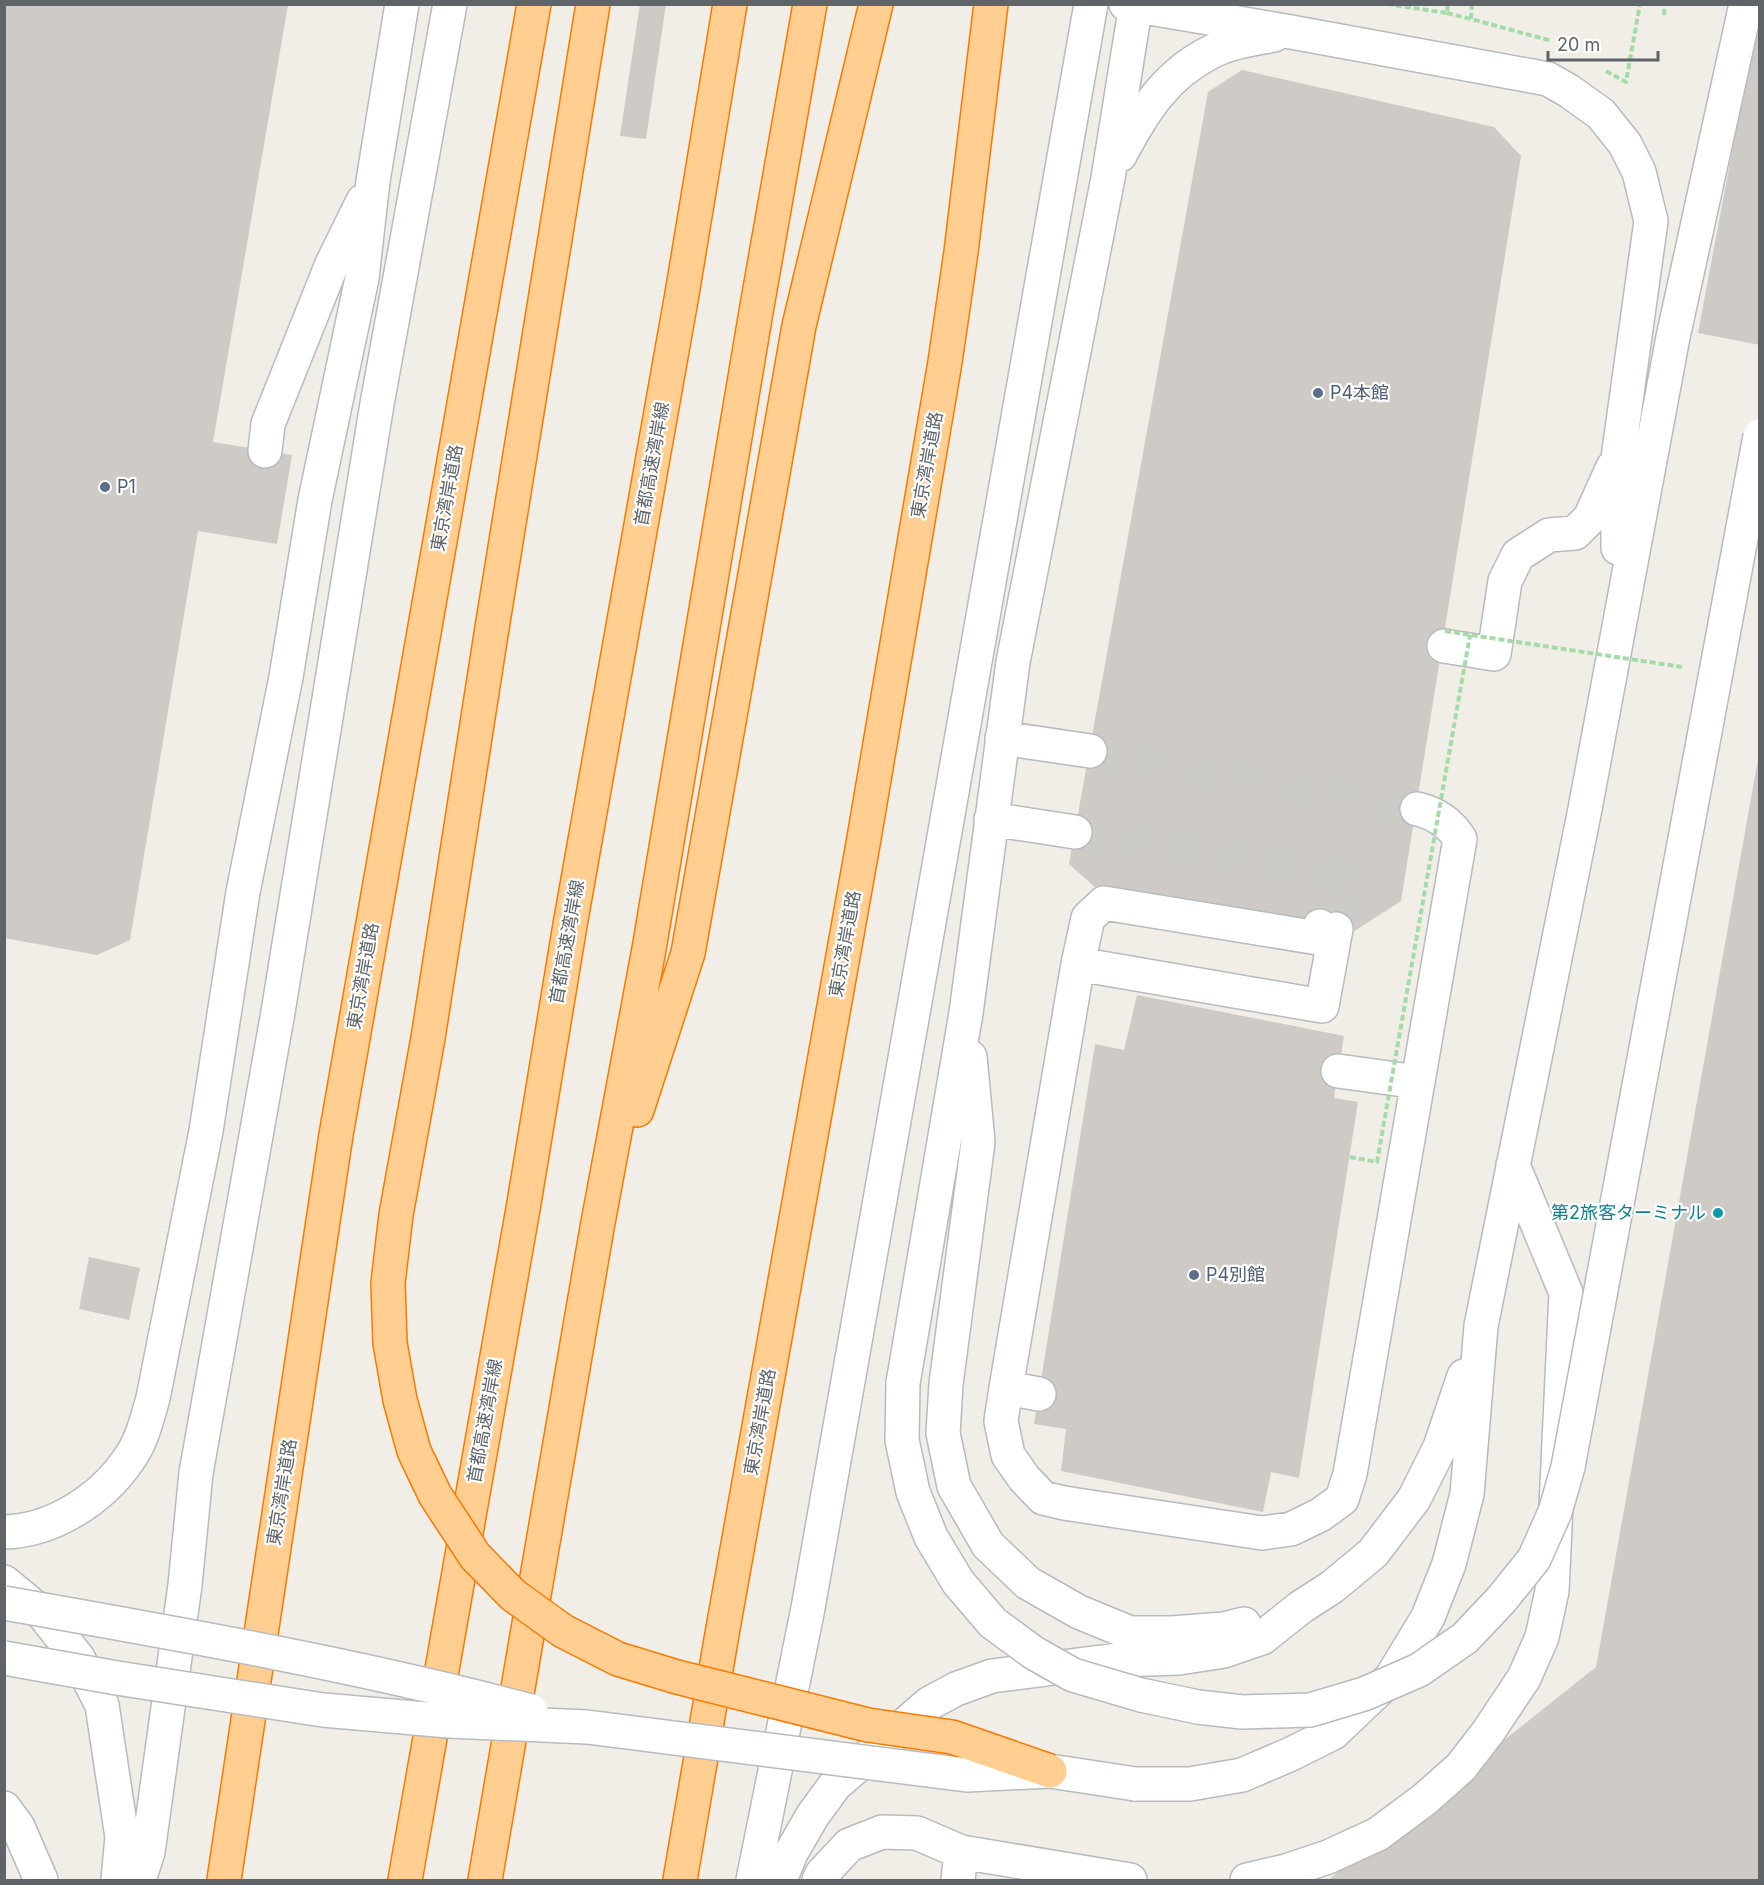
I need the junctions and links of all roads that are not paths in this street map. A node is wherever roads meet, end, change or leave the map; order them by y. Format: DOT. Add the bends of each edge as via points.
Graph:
graph roads {
  1 [pos="450,4"];
  2 [pos="534,4"];
  3 [pos="592,4"];
  4 [pos="730,4"];
  5 [pos="810,4"];
  6 [pos="876,4"];
  7 [pos="991,4"];
  8 [pos="1091,4"];
  9 [pos="1746,4"];
  10 [pos="1133,5"];
  11 [pos="400,8"];
  12 [pos="1292,32"];
  13 [pos="1107,178"];
  14 [pos="373,180"];
  15 [pos="1760,436"];
  16 [pos="265,451"];
  17 [pos="1618,458"];
  18 [pos="1618,625"];
  19 [pos="1453,637"];
  20 [pos="1002,738"];
  21 [pos="1090,751"];
  22 [pos="1417,809"];
  23 [pos="991,819"];
  24 [pos="1075,832"];
  25 [pos="1078,964"];
  26 [pos="966,1013"];
  27 [pos="1338,1071"];
  28 [pos="1418,1083"];
  29 [pos="1513,1165"];
  30 [pos="597,1228"];
  31 [pos="1481,1326"];
  32 [pos="1006,1388"];
  33 [pos="1039,1394"];
  34 [pos="4,1532"];
  35 [pos="4,1582"];
  36 [pos="4,1604"];
  37 [pos="1301,1607"];
  38 [pos="4,1658"];
  39 [pos="587,1726"];
  40 [pos="1050,1772"];
  41 [pos="4,1808"];
  42 [pos="959,1866"];
  43 [pos="41,1881"];
  44 [pos="118,1881"];
  45 [pos="139,1881"];
  46 [pos="224,1881"];
  47 [pos="405,1881"];
  48 [pos="485,1881"];
  49 [pos="680,1881"];
  50 [pos="753,1881"];
  51 [pos="780,1881"];
  52 [pos="819,1881"];
  53 [pos="1130,1881"];
  54 [pos="1247,1881"];
  1 -- 45 [label="street" via="377,404 276,1024 196,1473 185,1585 148,1852"];
  2 -- 46 [label="highway, 東京湾岸道路" via="338,1123"];
  3 -- 40 [label="highway, bridge" via="428,1038 396,1215 388,1282 390,1343 400,1400 414,1451 475,1556 513,1595 563,1631 618,1659 677,1677 868,1725 952,1737"];
  4 -- 47 [label="highway, 首都高速湾岸線"];
  5 -- 30 [label="highway" via="649,949"];
  6 -- 30 [label="highway" via="799,326 688,953"];
  7 -- 49 [label="highway, 東京湾岸道路" via="943,374"];
  8 -- 50 [label="street" via="808,1608"];
  9 -- 18 [label="street" via="1673,337"];
  10 -- 12 [label="street"];
  10 -- 13 [label="street"];
  11 -- 14 [label="street"];
  12 -- 13 [label="street" via="1211,51 1182,70 1153,99"];
  12 -- 17 [label="street" via="1548,79 1601,114 1625,144 1639,172 1651,221"];
  13 -- 20 [label="street" via="1013,662"];
  14 -- 16 [label="street" via="332,264 272,413"];
  14 -- 34 [label="street" via="362,278 315,500 243,892 206,1131 153,1398 130,1458 107,1485 83,1505 52,1521 23,1532"];
  15 -- 26 [label="street, bridge" via="1568,1467 1556,1512 1534,1560 1465,1638 1419,1671 1364,1694 1310,1710 1242,1712 1141,1695 1073,1675 993,1623 958,1582 931,1537 913,1492 902,1440 903,1383"];
  17 -- 18 [label="street"];
  17 -- 19 [label="street" via="1590,518 1575,533 1549,535 1518,555 1505,581 1494,654"];
  18 -- 29 [label="street"];
  20 -- 21 [label="street"];
  20 -- 23 [label="street"];
  22 -- 28 [label="street" via="1430,812 1452,827 1460,839"];
  23 -- 24 [label="street"];
  23 -- 26 [label="street"];
  25 -- 25 [label="street" via="1322,1006 1328,928 1318,938 1104,903 1088,918"];
  25 -- 32 [label="street"];
  26 -- 37 [label="street" via="978,1142 946,1384 943,1433 954,1486 988,1545 1028,1583 1078,1612 1130,1633 1224,1629"];
  27 -- 28 [label="street"];
  28 -- 32 [label="street" via="1352,1462 1342,1499 1291,1529 1262,1533 1043,1498 1008,1455 1001,1421"];
  29 -- 31 [label="street"];
  29 -- 54 [label="street" via="1566,1293 1552,1591 1542,1637 1524,1678 1488,1732 1461,1767 1425,1799 1378,1834 1328,1857"];
  30 -- 48 [label="highway"];
  31 -- 37 [label="street" via="1440,1447 1414,1499 1373,1554"];
  31 -- 40 [label="street, bridge" via="1467,1494 1449,1564 1428,1617 1391,1678 1333,1733 1242,1775 1191,1784 1135,1784"];
  32 -- 33 [label="street"];
  35 -- 44 [label="street" via="44,1615 78,1658 102,1705 122,1837"];
  36 -- 39 [label="street, bridge" via="326,1664"];
  37 -- 51 [label="street" via="1262,1638 1224,1651 992,1676 947,1694 930,1703 835,1785 791,1853"];
  38 -- 39 [label="street, bridge" via="323,1710 449,1721"];
  39 -- 40 [label="street, bridge" via="967,1775"];
  41 -- 43 [label="street" via="18,1827"];
  42 -- 52 [label="street" via="917,1833 882,1832 849,1845"];
  42 -- 53 [label="street"];
}
